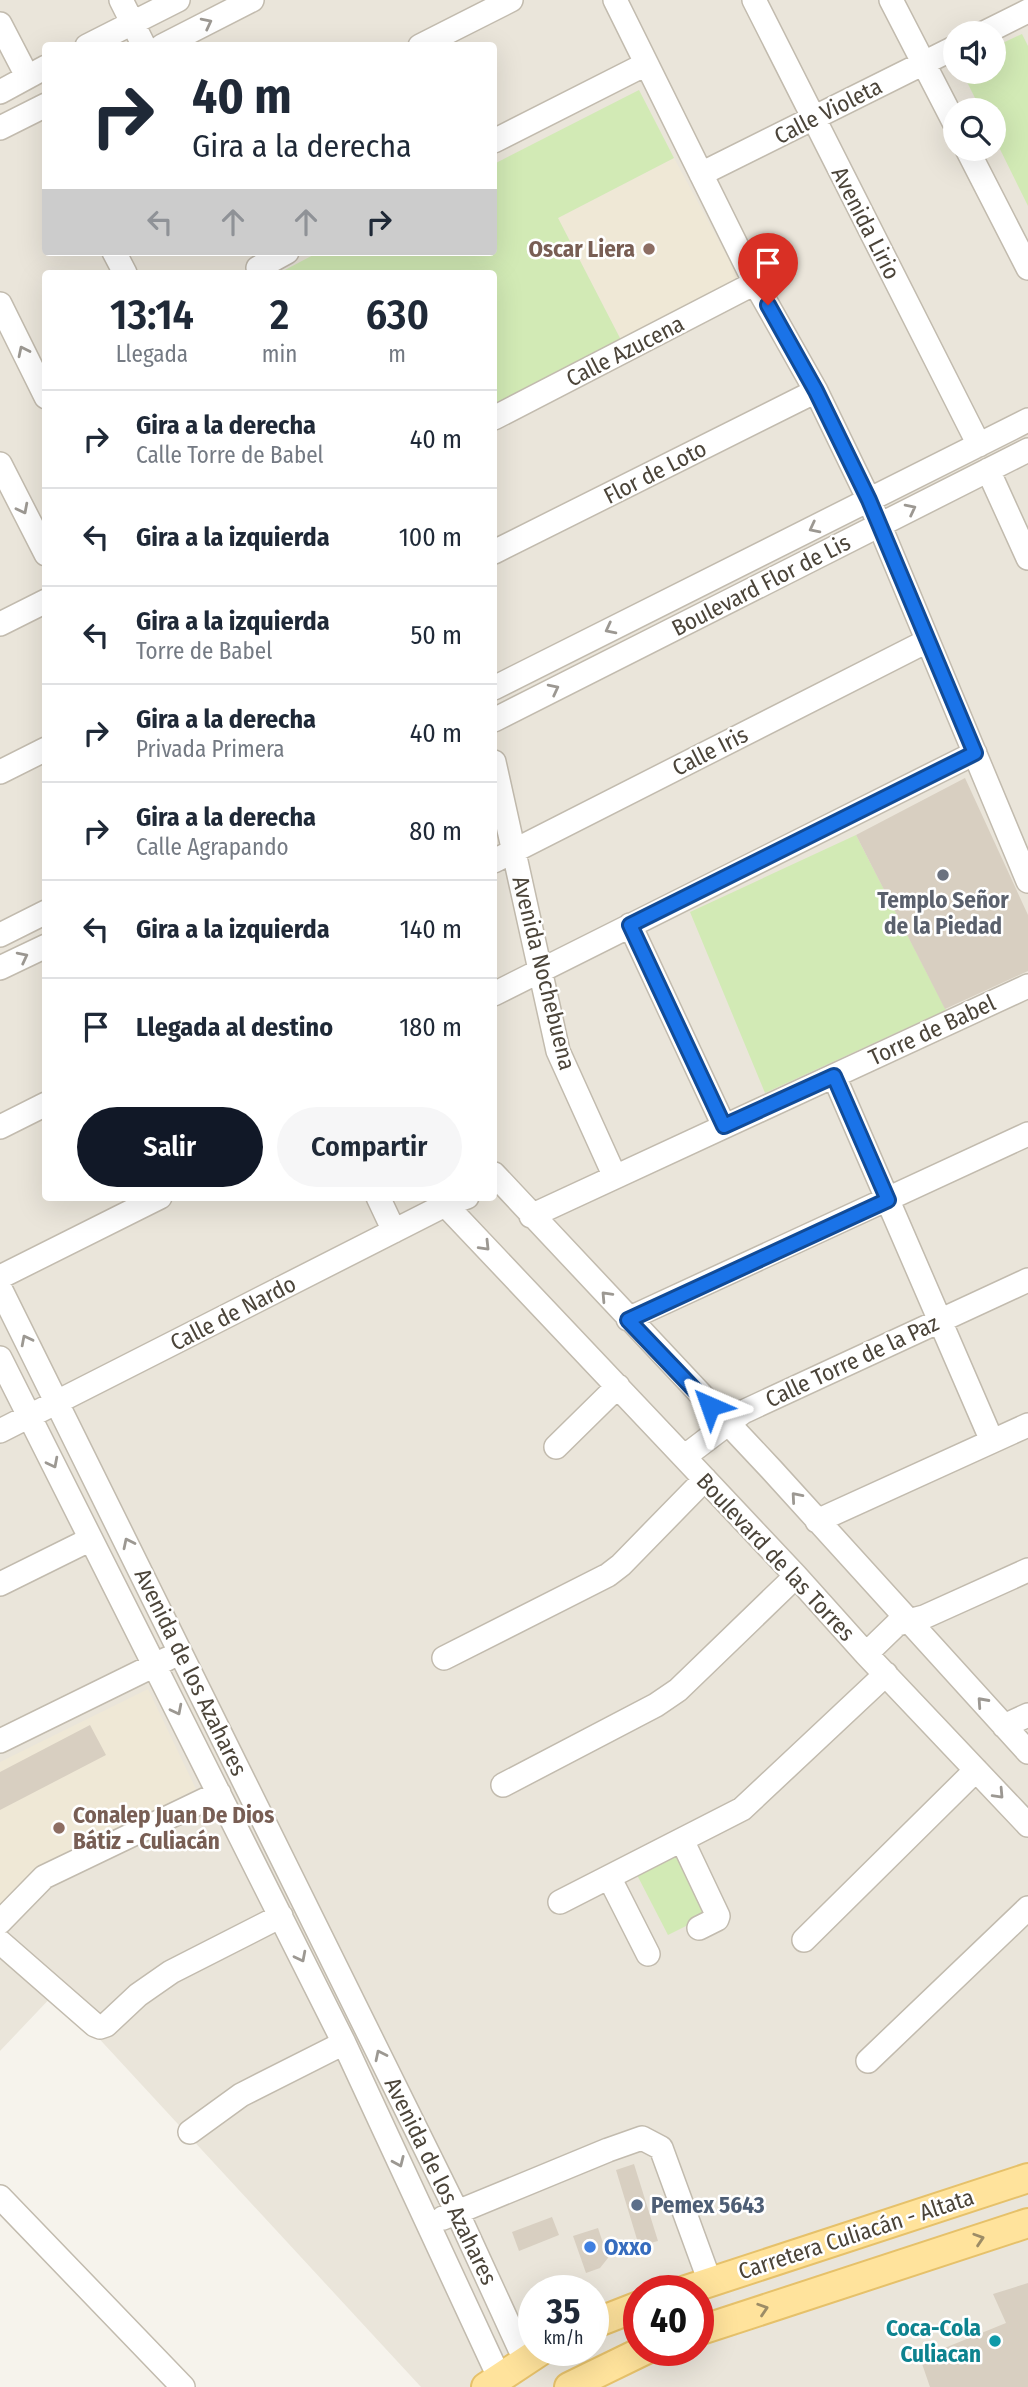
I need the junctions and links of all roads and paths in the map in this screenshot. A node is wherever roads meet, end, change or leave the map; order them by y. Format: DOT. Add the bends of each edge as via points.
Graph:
graph roads {
  1 [pos="121,0"];
  2 [pos="177,0"];
  3 [pos="252,0"];
  4 [pos="511,0"];
  5 [pos="615,0"];
  6 [pos="754,0"];
  7 [pos="891,0"];
  8 [pos="1022,0"];
  9 [pos="1028,12"];
  10 [pos="1006,22"];
  11 [pos="132,23"];
  12 [pos="0,24"];
  13 [pos="96,42"];
  14 [pos="142,42"];
  15 [pos="170,42"];
  16 [pos="428,42"];
  17 [pos="943,54"];
  18 [pos="924,63"];
  19 [pos="646,64"];
  20 [pos="36,71"];
  21 [pos="0,92"];
  22 [pos="943,100"];
  23 [pos="42,110"];
  24 [pos="813,119"];
  25 [pos="0,128"];
  26 [pos="497,139"];
  27 [pos="973,161"];
  28 [pos="701,174"];
  29 [pos="277,256"];
  30 [pos="256,264"];
  31 [pos="1028,268"];
  32 [pos="755,283"];
  33 [pos="0,304"];
  34 [pos="42,389"];
  35 [pos="816,391"];
  36 [pos="497,416"];
  37 [pos="1028,420"];
  38 [pos="979,445"];
  39 [pos="1028,450"];
  40 [pos="0,466"];
  41 [pos="988,470"];
  42 [pos="869,500"];
  43 [pos="879,525"];
  44 [pos="42,546"];
  45 [pos="497,550"];
  46 [pos="1028,558"];
  47 [pos="42,603"];
  48 [pos="0,624"];
  49 [pos="927,641"];
  50 [pos="497,686"];
  51 [pos="497,718"];
  52 [pos="42,751"];
  53 [pos="975,753"];
  54 [pos="0,772"];
  55 [pos="497,790"];
  56 [pos="504,855"];
  57 [pos="1028,881"];
  58 [pos="42,914"];
  59 [pos="630,925"];
  60 [pos="0,934"];
  61 [pos="42,948"];
  62 [pos="0,968"];
  63 [pos="540,971"];
  64 [pos="1028,986"];
  65 [pos="497,992"];
  66 [pos="834,1076"];
  67 [pos="42,1106"];
  68 [pos="724,1126"];
  69 [pos="0,1127"];
  70 [pos="1028,1134"];
  71 [pos="615,1177"];
  72 [pos="497,1180"];
  73 [pos="888,1200"];
  74 [pos="152,1201"];
  75 [pos="380,1201"];
  76 [pos="448,1201"];
  77 [pos="451,1201"];
  78 [pos="531,1216"];
  79 [pos="394,1231"];
  80 [pos="0,1277"];
  81 [pos="1028,1280"];
  82 [pos="0,1288"];
  83 [pos="628,1320"];
  84 [pos="939,1321"];
  85 [pos="0,1358"];
  86 [pos="618,1386"];
  87 [pos="58,1403"];
  88 [pos="29,1417"];
  89 [pos="726,1423"];
  90 [pos="1028,1425"];
  91 [pos="0,1431"];
  92 [pos="992,1441"];
  93 [pos="556,1447"];
  94 [pos="684,1457"];
  95 [pos="705,1479"];
  96 [pos="817,1521"];
  97 [pos="91,1539"];
  98 [pos="1028,1570"];
  99 [pos="796,1576"];
  100 [pos="0,1584"];
  101 [pos="908,1620"];
  102 [pos="182,1652"];
  103 [pos="866,1654"];
  104 [pos="444,1658"];
  105 [pos="155,1665"];
  106 [pos="886,1674"];
  107 [pos="1028,1715"];
  108 [pos="1004,1726"];
  109 [pos="0,1741"];
  110 [pos="1028,1752"];
  111 [pos="976,1770"];
  112 [pos="503,1785"];
  113 [pos="219,1793"];
  114 [pos="1028,1825"];
  115 [pos="682,1840"];
  116 [pos="609,1877"];
  117 [pos="560,1902"];
  118 [pos="1028,1908"];
  119 [pos="281,1916"];
  120 [pos="0,1922"];
  121 [pos="699,1928"];
  122 [pos="804,1940"];
  123 [pos="0,1942"];
  124 [pos="648,1954"];
  125 [pos="344,2043"];
  126 [pos="868,2061"];
  127 [pos="190,2132"];
  128 [pos="1028,2178"];
  129 [pos="0,2197"];
  130 [pos="936,2208"];
  131 [pos="457,2212"];
  132 [pos="1028,2223"];
  133 [pos="427,2224"];
  134 [pos="949,2249"];
  135 [pos="693,2275"];
  136 [pos="714,2280"];
  137 [pos="714,2326"];
  138 [pos="623,2361"];
  139 [pos="515,2372"];
  140 [pos="183,2387"];
  141 [pos="569,2387"];
  1 -- 11 [label="street"];
  2 -- 11 [label="street"];
  15 -- 3 [label="street, one-way"];
  4 -- 16 [label="street"];
  5 -- 19 [label="street"];
  6 -- 24 [label="street, Avenida Lirio"];
  7 -- 18 [label="street"];
  8 -- 9 [label="street"];
  9 -- 10 [label="street"];
  11 -- 13 [label="street"];
  11 -- 14 [label="street"];
  12 -- 20 [label="street"];
  17 -- 18 [label="street, Calle Violeta"];
  18 -- 22 [label="street"];
  18 -- 24 [label="street, Calle Violeta"];
  19 -- 26 [label="street"];
  19 -- 28 [label="street"];
  20 -- 21 [label="street"];
  23 -- 25 [label="street"];
  24 -- 28 [label="street, Calle Violeta"];
  24 -- 38 [label="street, Avenida Lirio"];
  27 -- 31 [label="street"];
  28 -- 32 [label="street"];
  29 -- 30 [label="street"];
  32 -- 35 [label="street"];
  32 -- 36 [label="street, Calle Azucena"];
  34 -- 33 [label="street, one-way"];
  35 -- 42 [label="street"];
  35 -- 45 [label="street, Flor de Loto"];
  37 -- 38 [label="street, Boulevard Flor de Lis"];
  38 -- 42 [label="street, Boulevard Flor de Lis"];
  39 -- 41 [label="street, Boulevard Flor de Lis"];
  40 -- 44 [label="street, one-way"];
  43 -- 41 [label="street, Boulevard Flor de Lis, one-way"];
  41 -- 46 [label="street"];
  42 -- 43 [label="street"];
  42 -- 50 [label="street, Boulevard Flor de Lis, one-way"];
  43 -- 49 [label="street"];
  51 -- 43 [label="street, Boulevard Flor de Lis, one-way"];
  47 -- 48 [label="street"];
  49 -- 53 [label="street"];
  49 -- 56 [label="street, Calle Iris"];
  52 -- 54 [label="street"];
  53 -- 57 [label="street"];
  53 -- 59 [label="street"];
  55 -- 56 [label="street, Avenida Nochebuena"];
  56 -- 63 [label="street, Avenida Nochebuena"];
  58 -- 60 [label="street"];
  59 -- 63 [label="street"];
  59 -- 68 [label="street"];
  62 -- 61 [label="street, one-way"];
  63 -- 65 [label="street"];
  63 -- 71 [label="street, Avenida Nochebuena" via="563,1066"];
  64 -- 66 [label="street, Torre de Babel"];
  66 -- 68 [label="street, Torre de Babel"];
  66 -- 73 [label="street"];
  67 -- 69 [label="street"];
  68 -- 71 [label="street, Torre de Babel"];
  70 -- 73 [label="street"];
  71 -- 78 [label="street, Torre de Babel"];
  72 -- 78 [label="street"];
  73 -- 83 [label="street"];
  73 -- 84 [label="street"];
  74 -- 80 [label="street"];
  75 -- 79 [label="street"];
  76 -- 79 [label="street, Calle de Nardo"];
  77 -- 86 [label="street, Boulevard de las Torres, one-way"];
  83 -- 78 [label="street, one-way"];
  79 -- 87 [label="street, Calle de Nardo"];
  81 -- 84 [label="street, Calle Torre de la Paz"];
  87 -- 82 [label="street, Avenida de los Azahares, one-way"];
  83 -- 89 [label="street"];
  84 -- 89 [label="street, Calle Torre de la Paz"];
  84 -- 92 [label="street"];
  85 -- 88 [label="street, Avenida de los Azahares"];
  86 -- 93 [label="street"];
  86 -- 94 [label="street, Boulevard de las Torres"];
  87 -- 88 [label="street, Calle de Nardo"];
  102 -- 87 [label="street, Avenida de los Azahares, one-way"];
  88 -- 91 [label="street, Calle de Nardo"];
  88 -- 97 [label="street, Avenida de los Azahares, one-way"];
  89 -- 94 [label="street, Calle Torre de la Paz"];
  96 -- 89 [label="street, one-way"];
  90 -- 92 [label="street"];
  92 -- 96 [label="street"];
  94 -- 95 [label="street, Boulevard de las Torres"];
  95 -- 99 [label="street, Boulevard de las Torres"];
  95 -- 104 [label="street" via="608,1575"];
  96 -- 101 [label="street"];
  97 -- 100 [label="street"];
  97 -- 105 [label="street, Avenida de los Azahares"];
  98 -- 101 [label="street"];
  99 -- 103 [label="street, Boulevard de las Torres"];
  99 -- 112 [label="street" via="678,1690"];
  101 -- 103 [label="street" via="897,1624"];
  108 -- 101 [label="street, one-way"];
  102 -- 105 [label="street"];
  131 -- 102 [label="street, Avenida de los Azahares, one-way"];
  103 -- 106 [label="street, Boulevard de las Torres"];
  105 -- 109 [label="street"];
  105 -- 113 [label="street, Avenida de los Azahares, one-way"];
  106 -- 111 [label="street, Boulevard de las Torres"];
  106 -- 115 [label="street" via="741,1810"];
  107 -- 108 [label="street"];
  108 -- 110 [label="street"];
  111 -- 114 [label="street, Boulevard de las Torres, one-way"];
  111 -- 122 [label="street"];
  113 -- 119 [label="street, Avenida de los Azahares"];
  113 -- 120 [label="street" via="44,1877"];
  115 -- 116 [label="street"];
  115 -- 121 [label="street" via="718,1916"];
  116 -- 117 [label="street"];
  116 -- 124 [label="street"];
  118 -- 126 [label="street"];
  119 -- 123 [label="street" via="170,1972 100,2027"];
  119 -- 125 [label="street, Avenida de los Azahares, one-way"];
  125 -- 127 [label="street" via="241,2095"];
  125 -- 133 [label="street, Avenida de los Azahares, one-way"];
  128 -- 130 [label="main road, Carretera Culiacán - Altata"];
  129 -- 140 [label="street"];
  130 -- 134 [label="main road"];
  130 -- 136 [label="main road, Carretera Culiacán - Altata"];
  131 -- 133 [label="street"];
  131 -- 135 [label="street" via="642,2138 661,2148"];
  131 -- 139 [label="street, Avenida de los Azahares"];
  134 -- 132 [label="main road, Carretera Culiacán - Altata, one-way"];
  133 -- 139 [label="street, Avenida de los Azahares"];
  137 -- 134 [label="main road, Carretera Culiacán - Altata, one-way"];
  138 -- 141 [label="main road"];
}
